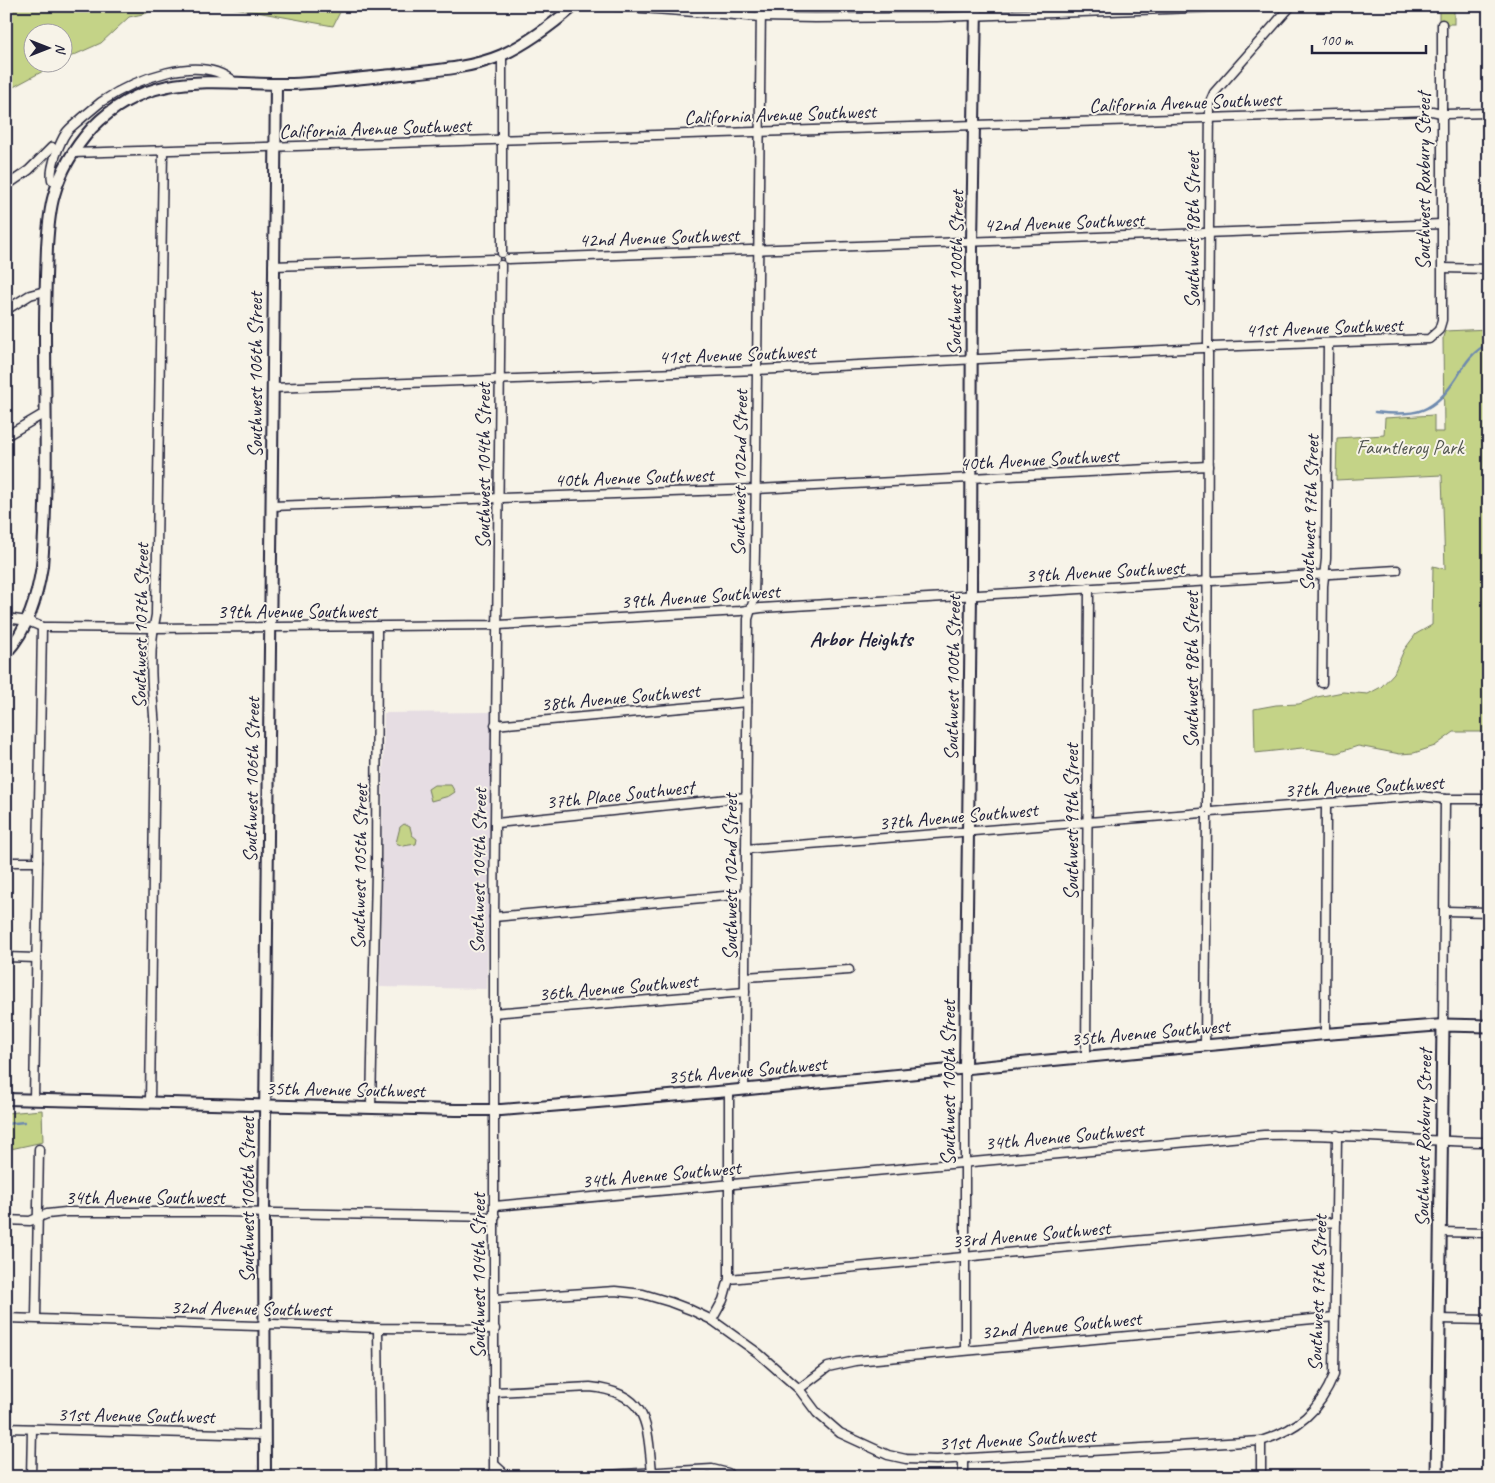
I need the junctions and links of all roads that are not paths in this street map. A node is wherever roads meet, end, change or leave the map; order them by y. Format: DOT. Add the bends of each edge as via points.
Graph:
graph roads {
  1 [pos="574,6"];
  2 [pos="615,6"];
  3 [pos="761,6"];
  4 [pos="868,6"];
  5 [pos="1252,6"];
  6 [pos="1290,6"];
  7 [pos="976,11"];
  8 [pos="761,17"];
  9 [pos="868,18"];
  10 [pos="1442,24"];
  11 [pos="502,55"];
  12 [pos="234,82"];
  13 [pos="276,84"];
  14 [pos="1442,113"];
  15 [pos="1489,114"];
  16 [pos="1209,117"];
  17 [pos="974,124"];
  18 [pos="760,131"];
  19 [pos="503,141"];
  20 [pos="52,147"];
  21 [pos="275,147"];
  22 [pos="163,150"];
  23 [pos="72,153"];
  24 [pos="58,183"];
  25 [pos="6,186"];
  26 [pos="1442,224"];
  27 [pos="1208,232"];
  28 [pos="972,242"];
  29 [pos="758,250"];
  30 [pos="505,256"];
  31 [pos="498,262"];
  32 [pos="273,266"];
  33 [pos="1443,268"];
  34 [pos="1489,269"];
  35 [pos="45,291"];
  36 [pos="6,310"];
  37 [pos="1434,335"];
  38 [pos="1328,344"];
  39 [pos="1208,348"];
  40 [pos="971,360"];
  41 [pos="757,370"];
  42 [pos="500,379"];
  43 [pos="272,388"];
  44 [pos="45,413"];
  45 [pos="6,436"];
  46 [pos="1208,466"];
  47 [pos="971,479"];
  48 [pos="756,489"];
  49 [pos="500,498"];
  50 [pos="272,506"];
  51 [pos="1397,570"];
  52 [pos="1324,574"];
  53 [pos="1207,582"];
  54 [pos="1089,588"];
  55 [pos="971,595"];
  56 [pos="751,610"];
  57 [pos="6,618"];
  58 [pos="28,621"];
  59 [pos="498,624"];
  60 [pos="377,626"];
  61 [pos="42,627"];
  62 [pos="270,627"];
  63 [pos="153,628"];
  64 [pos="6,654"];
  65 [pos="1322,683"];
  66 [pos="747,702"];
  67 [pos="495,725"];
  68 [pos="747,798"];
  69 [pos="1444,799"];
  70 [pos="1489,799"];
  71 [pos="1326,803"];
  72 [pos="1207,812"];
  73 [pos="1087,822"];
  74 [pos="496,823"];
  75 [pos="967,832"];
  76 [pos="746,849"];
  77 [pos="6,862"];
  78 [pos="38,862"];
  79 [pos="746,894"];
  80 [pos="1444,912"];
  81 [pos="1489,912"];
  82 [pos="494,917"];
  83 [pos="6,957"];
  84 [pos="36,958"];
  85 [pos="849,970"];
  86 [pos="746,977"];
  87 [pos="745,992"];
  88 [pos="493,1013"];
  89 [pos="1443,1025"];
  90 [pos="1489,1026"];
  91 [pos="1325,1034"];
  92 [pos="1205,1045"];
  93 [pos="1086,1056"];
  94 [pos="965,1068"];
  95 [pos="744,1090"];
  96 [pos="729,1091"];
  97 [pos="6,1099"];
  98 [pos="34,1100"];
  99 [pos="150,1102"];
  100 [pos="265,1105"];
  101 [pos="371,1107"];
  102 [pos="494,1110"];
  103 [pos="1337,1135"];
  104 [pos="1442,1141"];
  105 [pos="1489,1142"];
  106 [pos="39,1149"];
  107 [pos="965,1162"];
  108 [pos="728,1184"];
  109 [pos="494,1206"];
  110 [pos="264,1213"];
  111 [pos="494,1217"];
  112 [pos="38,1218"];
  113 [pos="6,1220"];
  114 [pos="1336,1222"];
  115 [pos="1440,1232"];
  116 [pos="1489,1233"];
  117 [pos="965,1256"];
  118 [pos="729,1279"];
  119 [pos="495,1299"];
  120 [pos="1335,1317"];
  121 [pos="6,1318"];
  122 [pos="36,1318"];
  123 [pos="1439,1319"];
  124 [pos="712,1320"];
  125 [pos="1489,1320"];
  126 [pos="264,1325"];
  127 [pos="378,1328"];
  128 [pos="495,1329"];
  129 [pos="965,1350"];
  130 [pos="799,1389"];
  131 [pos="495,1392"];
  132 [pos="6,1428"];
  133 [pos="32,1429"];
  134 [pos="265,1435"];
  135 [pos="1261,1441"];
  136 [pos="964,1458"];
  137 [pos="495,1465"];
  138 [pos="652,1472"];
  139 [pos="729,1475"];
  140 [pos="31,1477"];
  141 [pos="265,1477"];
  142 [pos="380,1477"];
  143 [pos="494,1477"];
  144 [pos="508,1477"];
  145 [pos="571,1477"];
  146 [pos="963,1477"];
  147 [pos="1261,1477"];
  148 [pos="1437,1477"];
  1 -- 11 [label="street"];
  2 -- 8 [label="street"];
  3 -- 8 [label="street, Southwest 102nd Street"];
  4 -- 9 [label="street"];
  5 -- 7 [label="street"];
  6 -- 16 [label="street, Southwest 98th Street" via="1214,93"];
  7 -- 9 [label="street"];
  7 -- 17 [label="street, Southwest 100th Street"];
  8 -- 9 [label="street"];
  8 -- 18 [label="street, Southwest 102nd Street"];
  10 -- 14 [label="street, Southwest Roxbury Street"];
  11 -- 13 [label="street" via="435,70"];
  11 -- 19 [label="street"];
  12 -- 13 [label="street"];
  12 -- 23 [label="street" via="179,84 141,94 106,114"];
  12 -- 24 [label="street" via="217,72 199,69 146,78 123,89 100,103 67,131 51,171 52,180"];
  13 -- 21 [label="street, Southwest 106th Street"];
  14 -- 15 [label="street, California Avenue Southwest"];
  14 -- 16 [label="street, California Avenue Southwest"];
  14 -- 26 [label="street, Southwest Roxbury Street"];
  16 -- 17 [label="street, California Avenue Southwest"];
  16 -- 27 [label="street, Southwest 98th Street"];
  17 -- 18 [label="street, California Avenue Southwest"];
  17 -- 28 [label="street, Southwest 100th Street"];
  18 -- 19 [label="street, California Avenue Southwest"];
  18 -- 29 [label="street, Southwest 102nd Street"];
  19 -- 21 [label="street, California Avenue Southwest"];
  19 -- 30 [label="street"];
  20 -- 25 [label="street" via="29,170"];
  21 -- 22 [label="street, California Avenue Southwest"];
  21 -- 32 [label="street, Southwest 106th Street"];
  22 -- 23 [label="street, California Avenue Southwest"];
  22 -- 63 [label="street, Southwest 107th Street" via="156,614"];
  23 -- 24 [label="street"];
  24 -- 35 [label="street" via="50,210"];
  26 -- 27 [label="street, 42nd Avenue Southwest"];
  26 -- 33 [label="street, Southwest Roxbury Street"];
  27 -- 28 [label="street, 42nd Avenue Southwest"];
  27 -- 39 [label="street, Southwest 98th Street"];
  28 -- 29 [label="street, 42nd Avenue Southwest"];
  28 -- 40 [label="street, Southwest 100th Street"];
  29 -- 30 [label="street, 42nd Avenue Southwest"];
  29 -- 41 [label="street, Southwest 102nd Street"];
  30 -- 31 [label="street" via="505,264"];
  31 -- 32 [label="street"];
  31 -- 42 [label="street, Southwest 104th Street"];
  32 -- 43 [label="street, Southwest 106th Street"];
  33 -- 34 [label="street"];
  33 -- 37 [label="street, Southwest Roxbury Street" via="1442,320"];
  35 -- 36 [label="street" via="30,295"];
  35 -- 44 [label="street"];
  37 -- 38 [label="street, 41st Avenue Southwest" via="1429,338"];
  38 -- 39 [label="street, 41st Avenue Southwest"];
  38 -- 52 [label="street, Southwest 97th Street"];
  39 -- 40 [label="street, 41st Avenue Southwest"];
  39 -- 46 [label="street, Southwest 98th Street"];
  40 -- 41 [label="street, 41st Avenue Southwest"];
  40 -- 47 [label="street, Southwest 100th Street"];
  41 -- 42 [label="street, 41st Avenue Southwest"];
  41 -- 48 [label="street, Southwest 102nd Street"];
  42 -- 43 [label="street, 41st Avenue Southwest"];
  42 -- 49 [label="street, Southwest 104th Street"];
  43 -- 50 [label="street, Southwest 106th Street"];
  44 -- 45 [label="street"];
  44 -- 58 [label="street" via="42,566"];
  46 -- 47 [label="street, 40th Avenue Southwest"];
  46 -- 53 [label="street, Southwest 98th Street"];
  47 -- 48 [label="street, 40th Avenue Southwest"];
  47 -- 55 [label="street, Southwest 100th Street"];
  48 -- 49 [label="street, 40th Avenue Southwest"];
  48 -- 56 [label="street, Southwest 102nd Street" via="754,599"];
  49 -- 50 [label="street, 40th Avenue Southwest"];
  49 -- 59 [label="street, Southwest 104th Street"];
  50 -- 62 [label="street, Southwest 106th Street"];
  51 -- 52 [label="street, 39th Avenue Southwest"];
  52 -- 53 [label="street, 39th Avenue Southwest"];
  52 -- 65 [label="street, Southwest 97th Street"];
  53 -- 54 [label="street, 39th Avenue Southwest"];
  53 -- 72 [label="street, Southwest 98th Street"];
  54 -- 55 [label="street, 39th Avenue Southwest"];
  54 -- 73 [label="street, Southwest 99th Street"];
  55 -- 56 [label="street, 39th Avenue Southwest"];
  55 -- 75 [label="street, Southwest 100th Street"];
  56 -- 59 [label="street, 39th Avenue Southwest"];
  56 -- 66 [label="street, Southwest 102nd Street" via="748,619"];
  57 -- 58 [label="street, 39th Avenue Southwest"];
  58 -- 61 [label="street, 39th Avenue Southwest"];
  58 -- 64 [label="street"];
  59 -- 60 [label="street, 39th Avenue Southwest"];
  59 -- 67 [label="street, Southwest 104th Street"];
  60 -- 62 [label="street, 39th Avenue Southwest"];
  60 -- 101 [label="street, Southwest 105th Street"];
  61 -- 63 [label="street, 39th Avenue Southwest"];
  61 -- 78 [label="street"];
  62 -- 63 [label="street, 39th Avenue Southwest"];
  62 -- 100 [label="street, Southwest 106th Street"];
  63 -- 99 [label="street, Southwest 107th Street" via="151,685 155,728"];
  66 -- 67 [label="street, 38th Avenue Southwest"];
  66 -- 68 [label="street, Southwest 102nd Street"];
  67 -- 74 [label="street, Southwest 104th Street"];
  68 -- 74 [label="street, 37th Place Southwest"];
  68 -- 76 [label="street, Southwest 102nd Street"];
  69 -- 70 [label="street, 37th Avenue Southwest"];
  69 -- 71 [label="street, 37th Avenue Southwest" via="1420,796"];
  69 -- 80 [label="street, Southwest Roxbury Street"];
  71 -- 72 [label="street, 37th Avenue Southwest"];
  71 -- 91 [label="street"];
  72 -- 73 [label="street, 37th Avenue Southwest"];
  72 -- 92 [label="street, Southwest 98th Street"];
  73 -- 75 [label="street, 37th Avenue Southwest"];
  73 -- 93 [label="street, Southwest 99th Street"];
  74 -- 82 [label="street, Southwest 104th Street"];
  75 -- 76 [label="street, 37th Avenue Southwest"];
  75 -- 94 [label="street, Southwest 100th Street"];
  76 -- 79 [label="street, Southwest 102nd Street"];
  77 -- 78 [label="street"];
  78 -- 84 [label="street"];
  79 -- 82 [label="street"];
  79 -- 86 [label="street, Southwest 102nd Street"];
  80 -- 81 [label="street"];
  80 -- 89 [label="street, Southwest Roxbury Street"];
  82 -- 88 [label="street, Southwest 104th Street"];
  83 -- 84 [label="street"];
  84 -- 98 [label="street"];
  85 -- 86 [label="street"];
  86 -- 87 [label="street, Southwest 102nd Street"];
  87 -- 88 [label="street, 36th Avenue Southwest"];
  87 -- 95 [label="street, Southwest 102nd Street"];
  88 -- 102 [label="street, Southwest 104th Street"];
  89 -- 90 [label="main road, 35th Avenue Southwest"];
  89 -- 91 [label="street, 35th Avenue Southwest"];
  89 -- 104 [label="main road, Southwest Roxbury Street"];
  91 -- 92 [label="street, 35th Avenue Southwest"];
  92 -- 93 [label="street, 35th Avenue Southwest"];
  93 -- 94 [label="street, 35th Avenue Southwest"];
  94 -- 95 [label="street, 35th Avenue Southwest"];
  94 -- 107 [label="street, Southwest 100th Street"];
  95 -- 96 [label="street, 35th Avenue Southwest"];
  96 -- 102 [label="street, 35th Avenue Southwest"];
  96 -- 108 [label="street"];
  97 -- 98 [label="street, 35th Avenue Southwest"];
  98 -- 99 [label="street, 35th Avenue Southwest"];
  99 -- 100 [label="street, 35th Avenue Southwest"];
  100 -- 101 [label="street, 35th Avenue Southwest"];
  100 -- 110 [label="street, Southwest 106th Street"];
  101 -- 102 [label="street, 35th Avenue Southwest"];
  102 -- 109 [label="street, Southwest 104th Street"];
  103 -- 104 [label="street, 34th Avenue Southwest"];
  103 -- 107 [label="street, 34th Avenue Southwest" via="1264,1134"];
  103 -- 114 [label="street, Southwest 97th Street"];
  104 -- 105 [label="street, 34th Avenue Southwest"];
  104 -- 115 [label="main road, Southwest Roxbury Street"];
  106 -- 112 [label="street"];
  107 -- 108 [label="street, 34th Avenue Southwest"];
  107 -- 117 [label="street, Southwest 100th Street"];
  108 -- 109 [label="street, 34th Avenue Southwest"];
  108 -- 118 [label="street"];
  109 -- 111 [label="street, Southwest 104th Street"];
  110 -- 111 [label="street, 34th Avenue Southwest"];
  110 -- 112 [label="street, 34th Avenue Southwest" via="66,1212"];
  110 -- 126 [label="street, Southwest 106th Street"];
  111 -- 119 [label="street, Southwest 104th Street"];
  112 -- 113 [label="street, 34th Avenue Southwest"];
  112 -- 122 [label="street"];
  114 -- 117 [label="street, 33rd Avenue Southwest"];
  114 -- 120 [label="street, Southwest 97th Street"];
  115 -- 116 [label="street"];
  115 -- 123 [label="main road, Southwest Roxbury Street"];
  117 -- 118 [label="street, 33rd Avenue Southwest"];
  117 -- 129 [label="street, Southwest 100th Street"];
  118 -- 124 [label="street" via="724,1300"];
  119 -- 124 [label="street" via="615,1291 643,1294 670,1302"];
  119 -- 128 [label="street, Southwest 104th Street"];
  120 -- 129 [label="street, 32nd Avenue Southwest"];
  120 -- 135 [label="street, Southwest 97th Street" via="1334,1375 1328,1391 1307,1417 1278,1436"];
  121 -- 122 [label="street, 32nd Avenue Southwest"];
  122 -- 126 [label="street, 32nd Avenue Southwest"];
  123 -- 125 [label="street"];
  123 -- 148 [label="main road, Southwest Roxbury Street"];
  124 -- 130 [label="street, 31st Avenue Southwest" via="758,1352"];
  126 -- 127 [label="street, 32nd Avenue Southwest"];
  126 -- 134 [label="street, Southwest 106th Street"];
  127 -- 128 [label="street, 32nd Avenue Southwest"];
  127 -- 142 [label="street"];
  128 -- 131 [label="street, Southwest 104th Street"];
  129 -- 130 [label="street, 32nd Avenue Southwest" via="839,1363 828,1367"];
  130 -- 136 [label="street, 31st Avenue Southwest" via="840,1433 875,1450 906,1459"];
  131 -- 137 [label="street, Southwest 104th Street"];
  131 -- 138 [label="street" via="590,1387 619,1394 632,1402 645,1418"];
  132 -- 133 [label="street, 31st Avenue Southwest"];
  133 -- 134 [label="street, 31st Avenue Southwest"];
  133 -- 140 [label="street"];
  134 -- 141 [label="street, Southwest 106th Street"];
  135 -- 136 [label="street, 31st Avenue Southwest"];
  135 -- 147 [label="street"];
  136 -- 146 [label="street"];
  137 -- 143 [label="street, Southwest 104th Street"];
  137 -- 144 [label="street"];
  138 -- 139 [label="street" via="712,1469"];
  138 -- 145 [label="street"];
}
